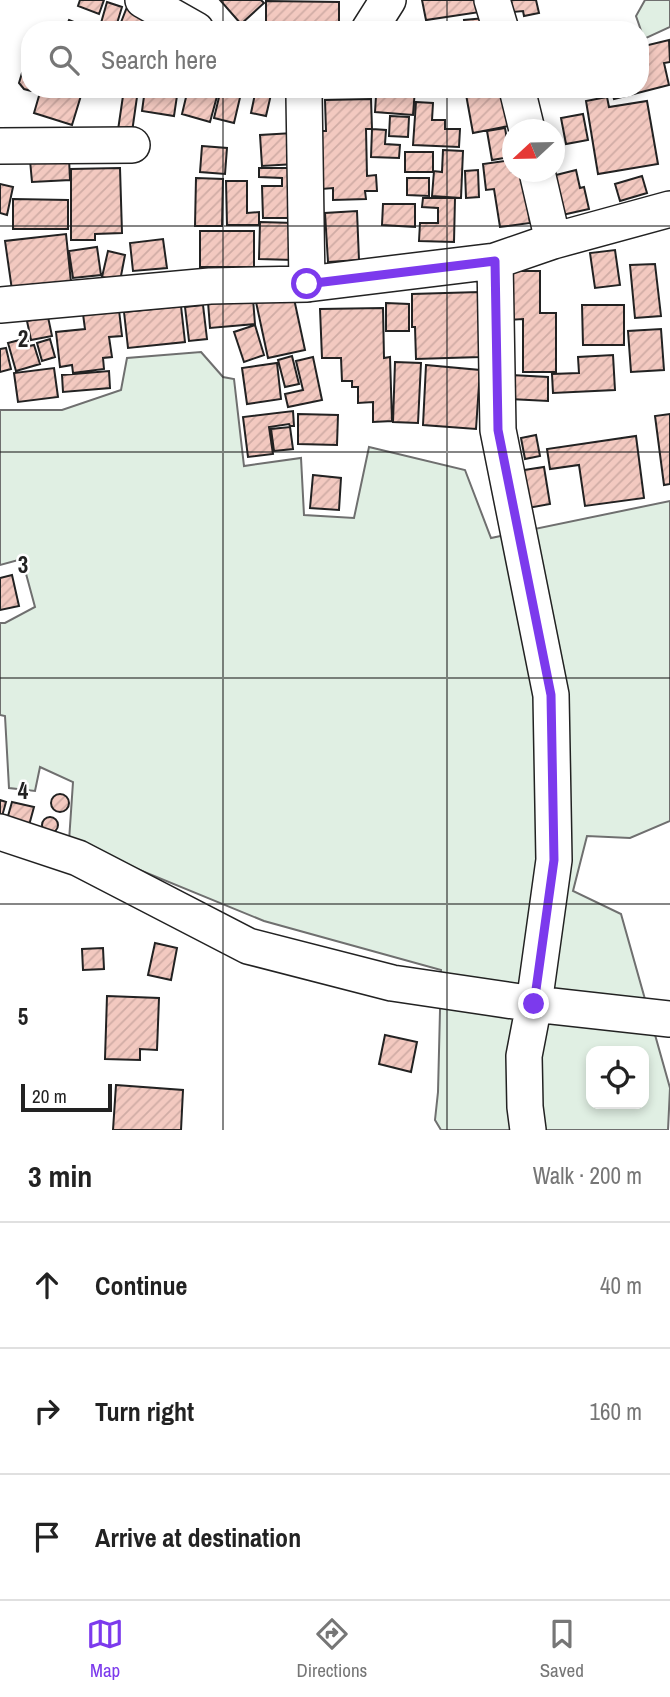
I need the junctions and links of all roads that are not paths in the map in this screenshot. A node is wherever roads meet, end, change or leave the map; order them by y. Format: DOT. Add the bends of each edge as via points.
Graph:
graph roads {
  1 [pos="143,0"];
  2 [pos="388,0"];
  3 [pos="492,0"];
  4 [pos="180,21"];
  5 [pos="375,21"];
  6 [pos="498,21"];
  7 [pos="303,98"];
  8 [pos="519,98"];
  9 [pos="524,119"];
  10 [pos="132,145"];
  11 [pos="0,146"];
  12 [pos="539,182"];
  13 [pos="670,209"];
  14 [pos="553,241"];
  15 [pos="495,261"];
  16 [pos="307,284"];
  17 [pos="0,305"];
  18 [pos="0,832"];
  19 [pos="534,1004"];
  20 [pos="670,1019"];
  21 [pos="528,1130"];
  1 -- 4 [label="street"];
  2 -- 5 [label="street"];
  3 -- 6 [label="street"];
  7 -- 16 [label="street"];
  8 -- 9 [label="street"];
  10 -- 11 [label="street"];
  12 -- 14 [label="street"];
  13 -- 14 [label="street"];
  14 -- 15 [label="street"];
  15 -- 16 [label="street"];
  15 -- 19 [label="street" via="498,430 551,695 554,860"];
  16 -- 17 [label="street" via="210,286"];
  18 -- 19 [label="street" via="78,858 248,946 393,984"];
  19 -- 20 [label="street"];
  19 -- 21 [label="street" via="524,1066"];
}
